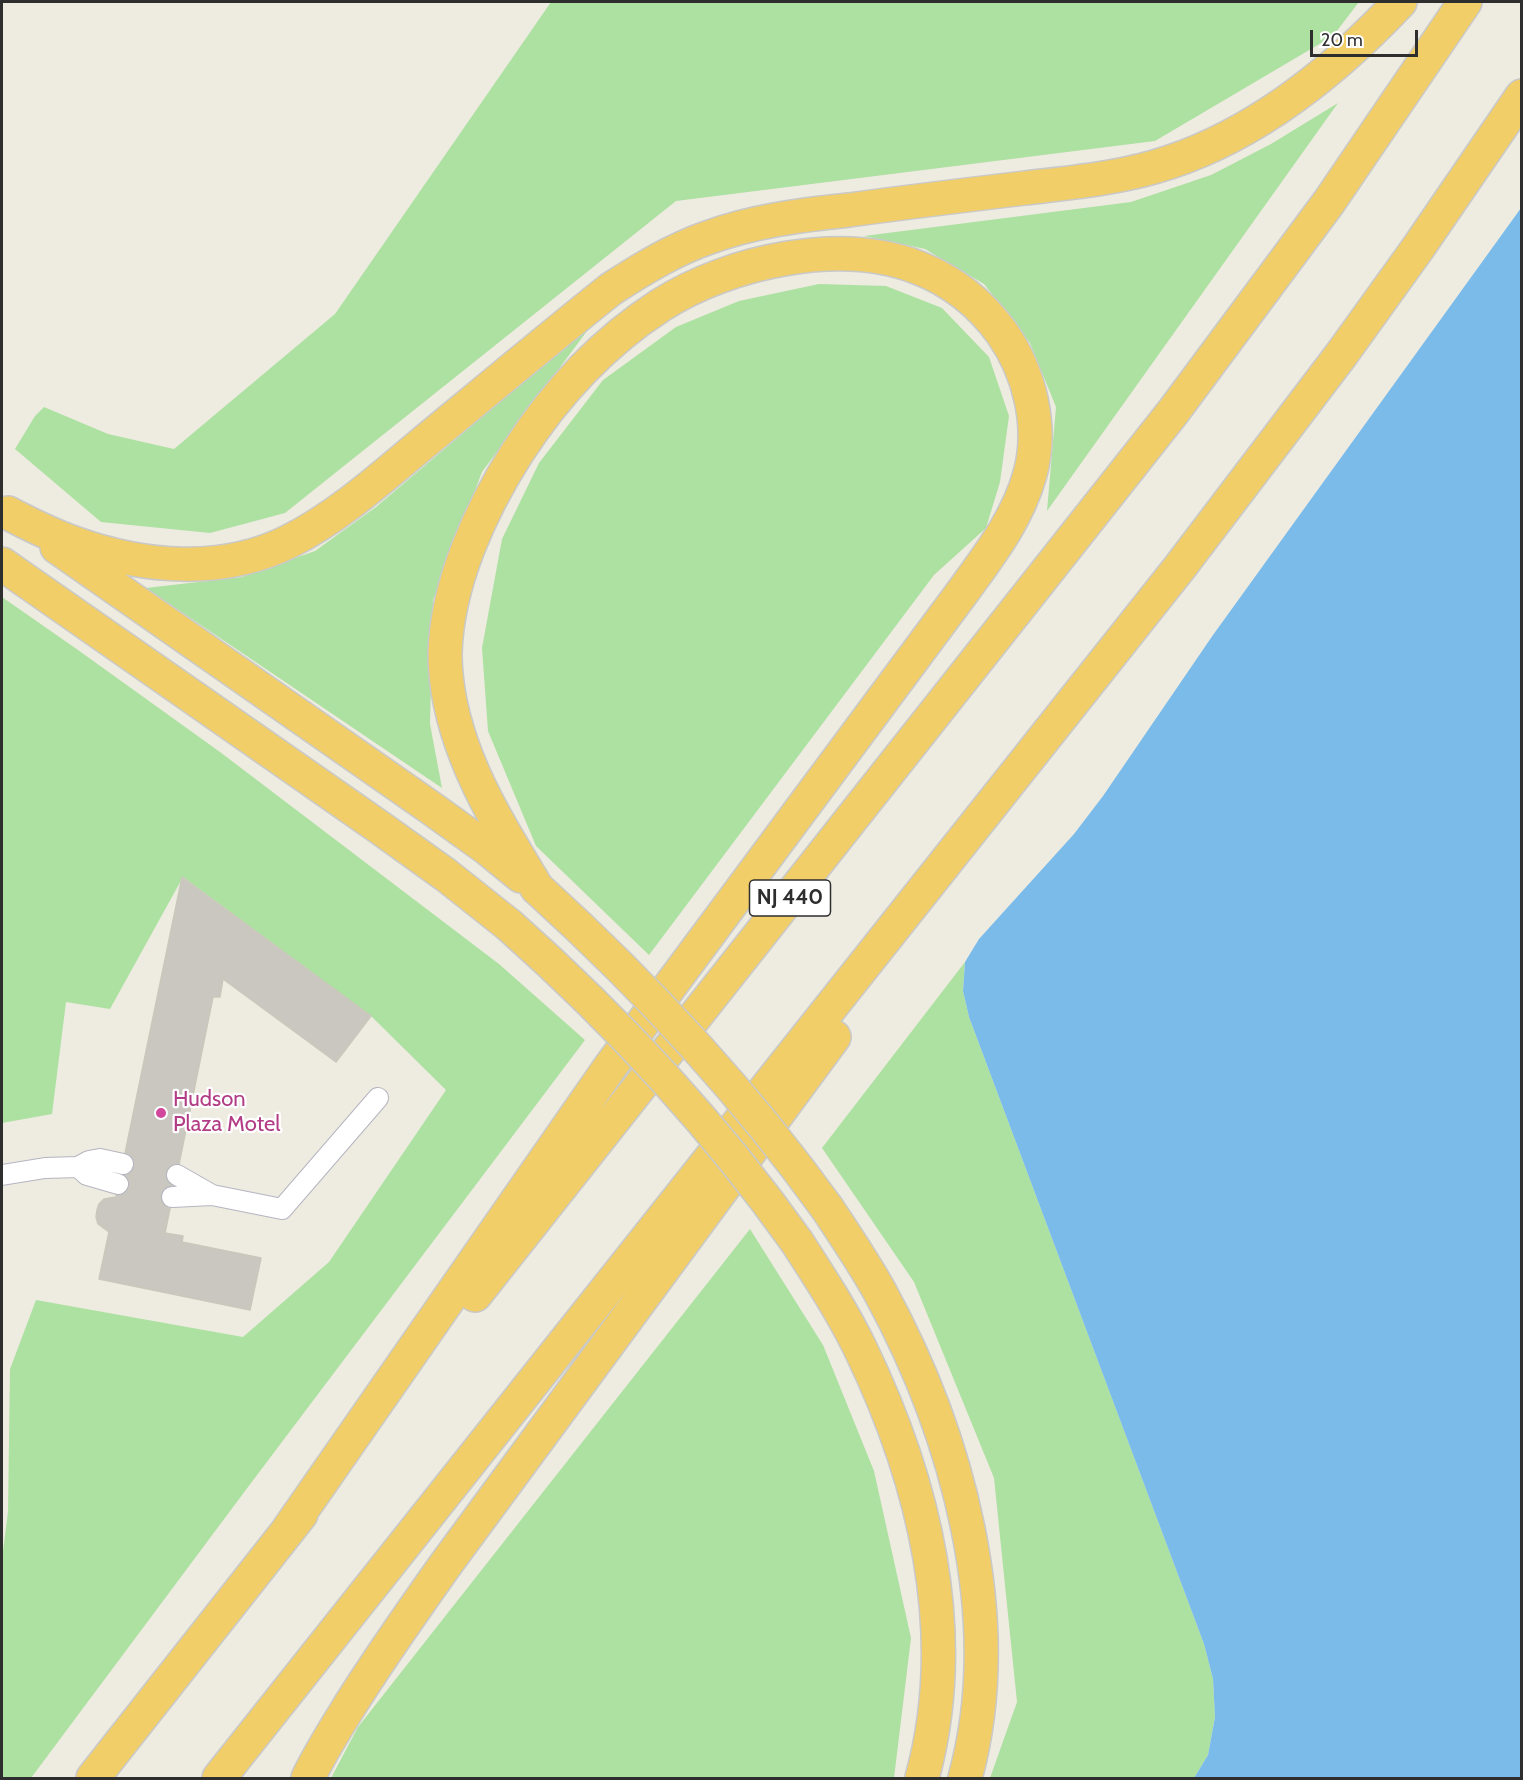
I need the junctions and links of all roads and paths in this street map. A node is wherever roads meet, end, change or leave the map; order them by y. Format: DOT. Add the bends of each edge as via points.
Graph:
graph roads {
  1 [pos="1400,2"];
  2 [pos="1465,2"];
  3 [pos="1521,96"];
  4 [pos="5,511"];
  5 [pos="2,564"];
  6 [pos="1180,567"];
  7 [pos="537,888"];
  8 [pos="378,1098"];
  9 [pos="123,1164"];
  10 [pos="78,1167"];
  11 [pos="177,1174"];
  12 [pos="2,1175"];
  13 [pos="118,1184"];
  14 [pos="212,1195"];
  15 [pos="172,1197"];
  16 [pos="288,1530"];
  17 [pos="93,1779"];
  18 [pos="219,1779"];
  19 [pos="308,1779"];
  20 [pos="922,1779"];
  21 [pos="965,1779"];
  1 -- 4 [label="highway" via="1315,81 1274,110 1213,145 1156,167 1095,180 784,218 708,237 674,251 612,289 343,508 290,541 267,550 242,558 190,565 134,560 74,543"];
  2 -- 16 [label="highway, NJ 440" via="1329,202 1167,421"];
  3 -- 6 [label="highway" via="1341,356"];
  4 -- 7 [label="highway" via="431,808"];
  5 -- 20 [label="highway, bridge" via="379,827 509,925 604,1014 745,1172 797,1242 849,1327 876,1384 921,1514 934,1582 939,1651 935,1718"];
  6 -- 18 [label="highway"];
  6 -- 19 [label="highway" via="446,1564 355,1698"];
  7 -- 16 [label="highway" via="466,757 450,701 445,654 453,599 474,534 496,488 529,435 553,402 607,345 664,303 721,276 780,260 845,254 896,260 956,288 996,325 1016,356 1029,388 1033,458 1009,525 566,1127"];
  7 -- 21 [label="highway, bridge" via="690,1038 760,1121 827,1208 879,1290 916,1366 944,1439 975,1576 980,1688"];
  8 -- 14 [label="lane" via="282,1209"];
  9 -- 10 [label="lane" via="100,1159"];
  10 -- 12 [label="lane"];
  10 -- 13 [label="lane" via="87,1175"];
  11 -- 14 [label="lane"];
  14 -- 15 [label="lane"];
  16 -- 17 [label="highway, NJ 440"];
}
